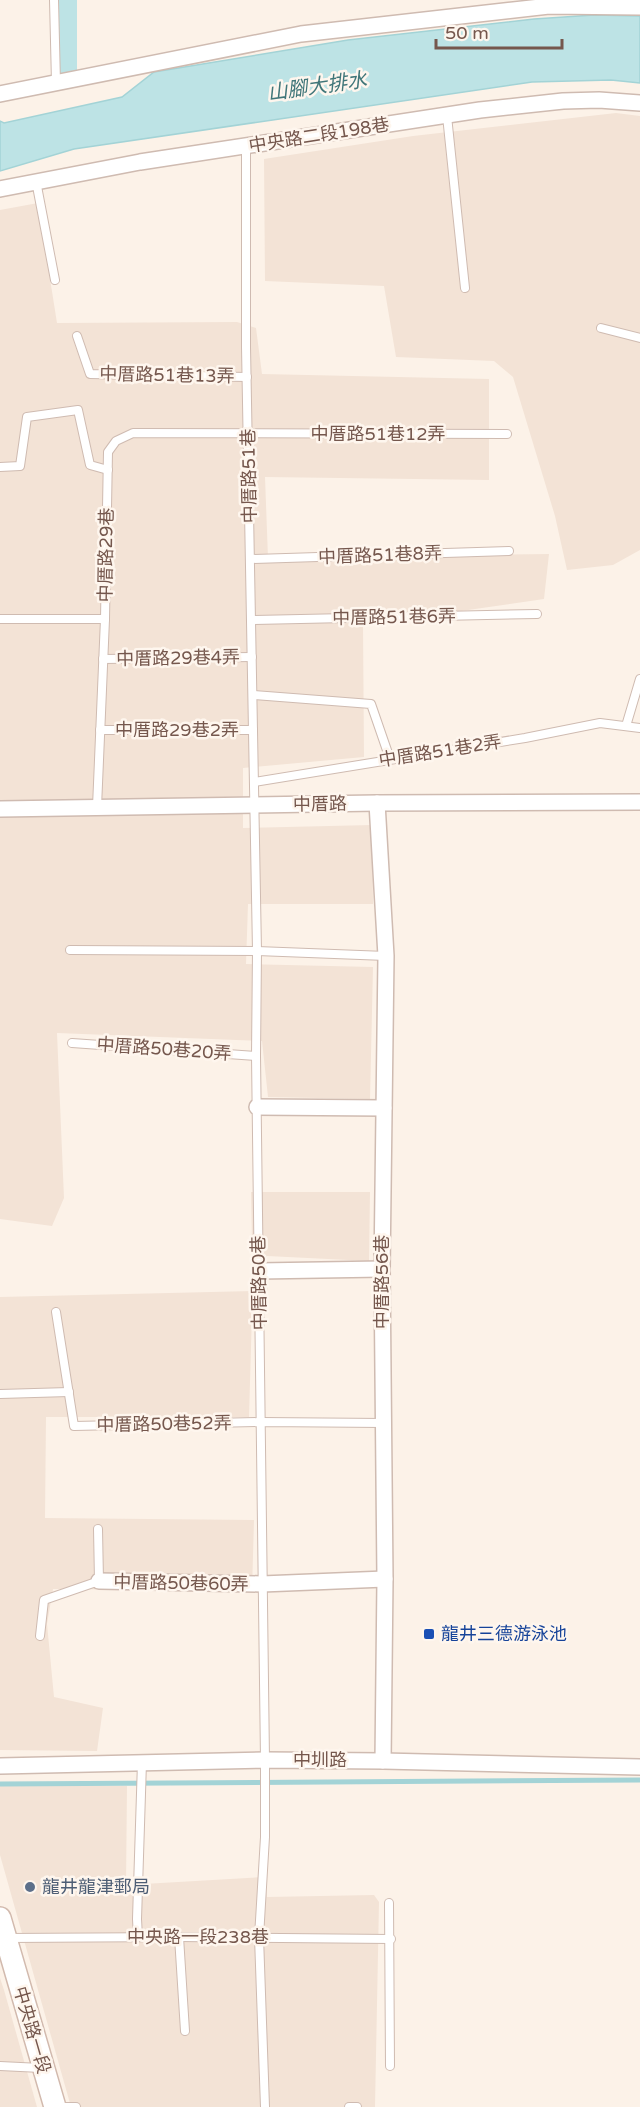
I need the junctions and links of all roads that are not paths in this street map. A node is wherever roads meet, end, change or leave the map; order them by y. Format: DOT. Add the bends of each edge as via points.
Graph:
graph roads {
  1 [pos="54,0"];
  2 [pos="638,5"];
  3 [pos="56,83"];
  4 [pos="0,93"];
  5 [pos="640,103"];
  6 [pos="447,116"];
  7 [pos="246,147"];
  8 [pos="36,181"];
  9 [pos="0,189"];
  10 [pos="55,280"];
  11 [pos="465,288"];
  12 [pos="601,328"];
  13 [pos="77,336"];
  14 [pos="640,338"];
  15 [pos="247,377"];
  16 [pos="249,433"];
  17 [pos="507,435"];
  18 [pos="0,467"];
  19 [pos="108,471"];
  20 [pos="509,550"];
  21 [pos="251,559"];
  22 [pos="537,615"];
  23 [pos="0,619"];
  24 [pos="105,619"];
  25 [pos="252,620"];
  26 [pos="252,657"];
  27 [pos="103,659"];
  28 [pos="640,679"];
  29 [pos="253,695"];
  30 [pos="626,726"];
  31 [pos="640,728"];
  32 [pos="100,730"];
  33 [pos="254,730"];
  34 [pos="390,759"];
  35 [pos="254,782"];
  36 [pos="640,802"];
  37 [pos="378,803"];
  38 [pos="255,805"];
  39 [pos="97,807"];
  40 [pos="0,809"];
  41 [pos="70,950"];
  42 [pos="257,951"];
  43 [pos="386,956"];
  44 [pos="72,1043"];
  45 [pos="256,1056"];
  46 [pos="257,1107"];
  47 [pos="384,1108"];
  48 [pos="382,1269"];
  49 [pos="259,1271"];
  50 [pos="56,1312"];
  51 [pos="69,1392"];
  52 [pos="0,1394"];
  53 [pos="261,1422"];
  54 [pos="384,1423"];
  55 [pos="98,1529"];
  56 [pos="385,1579"];
  57 [pos="99,1581"];
  58 [pos="262,1584"];
  59 [pos="40,1636"];
  60 [pos="265,1760"];
  61 [pos="383,1761"];
  62 [pos="142,1762"];
  63 [pos="0,1766"];
  64 [pos="640,1767"];
  65 [pos="389,1903"];
  66 [pos="3,1928"];
  67 [pos="138,1937"];
  68 [pos="178,1937"];
  69 [pos="259,1937"];
  70 [pos="391,1939"];
  71 [pos="184,2031"];
  72 [pos="0,2066"];
  73 [pos="390,2066"];
  74 [pos="42,2068"];
  75 [pos="55,2107"];
  76 [pos="76,2107"];
  77 [pos="265,2107"];
  78 [pos="349,2107"];
  79 [pos="357,2107"];
  1 -- 3 [label="lane"];
  2 -- 3 [label="street" via="549,6 301,34"];
  3 -- 4 [label="street"];
  5 -- 6 [label="street, 中央路二段198巷" via="563,101"];
  6 -- 7 [label="street, 中央路二段198巷"];
  6 -- 11 [label="lane"];
  7 -- 8 [label="street, 中央路二段198巷"];
  7 -- 15 [label="lane, 中厝路51巷"];
  8 -- 9 [label="street, 中央路二段198巷"];
  8 -- 10 [label="lane"];
  12 -- 14 [label="lane"];
  13 -- 15 [label="lane, 中厝路51巷13弄" via="90,374"];
  15 -- 16 [label="lane, 中厝路51巷"];
  16 -- 17 [label="lane, 中厝路51巷12弄"];
  16 -- 19 [label="lane, 中厝路29巷" via="133,433 116,441 108,452"];
  16 -- 21 [label="lane, 中厝路51巷"];
  18 -- 19 [label="lane" via="20,466 27,417 78,410 90,465"];
  19 -- 24 [label="lane, 中厝路29巷"];
  20 -- 21 [label="lane, 中厝路51巷8弄"];
  21 -- 25 [label="lane, 中厝路51巷"];
  22 -- 25 [label="lane, 中厝路51巷6弄"];
  23 -- 24 [label="lane"];
  24 -- 27 [label="lane, 中厝路29巷"];
  25 -- 26 [label="lane, 中厝路51巷"];
  26 -- 27 [label="lane, 中厝路29巷4弄"];
  26 -- 29 [label="lane, 中厝路51巷"];
  27 -- 32 [label="lane, 中厝路29巷"];
  28 -- 30 [label="lane"];
  29 -- 33 [label="lane, 中厝路51巷"];
  29 -- 34 [label="lane" via="371,704"];
  30 -- 31 [label="lane, 中厝路51巷2弄"];
  30 -- 34 [label="lane, 中厝路51巷2弄" via="600,723"];
  32 -- 33 [label="lane, 中厝路29巷2弄"];
  32 -- 39 [label="lane, 中厝路29巷"];
  33 -- 35 [label="lane, 中厝路51巷"];
  34 -- 35 [label="lane, 中厝路51巷2弄"];
  35 -- 38 [label="lane, 中厝路51巷"];
  36 -- 37 [label="street, 中厝路"];
  37 -- 38 [label="street, 中厝路"];
  37 -- 43 [label="street, 中厝路56巷"];
  38 -- 39 [label="street, 中厝路"];
  38 -- 42 [label="lane, 中厝路50巷"];
  39 -- 40 [label="street, 中厝路"];
  41 -- 42 [label="lane"];
  42 -- 43 [label="lane"];
  42 -- 45 [label="lane, 中厝路50巷"];
  43 -- 47 [label="street, 中厝路56巷"];
  44 -- 45 [label="lane, 中厝路50巷20弄"];
  45 -- 46 [label="lane, 中厝路50巷"];
  46 -- 47 [label="street"];
  46 -- 49 [label="lane, 中厝路50巷"];
  47 -- 48 [label="street, 中厝路56巷"];
  48 -- 49 [label="street"];
  48 -- 54 [label="street, 中厝路56巷"];
  49 -- 53 [label="lane, 中厝路50巷"];
  50 -- 51 [label="lane, 中厝路50巷52弄"];
  51 -- 52 [label="lane"];
  51 -- 53 [label="lane, 中厝路50巷52弄" via="74,1426"];
  53 -- 54 [label="lane"];
  53 -- 58 [label="lane, 中厝路50巷"];
  54 -- 56 [label="street, 中厝路56巷"];
  55 -- 57 [label="lane, 中厝路50巷60弄"];
  56 -- 58 [label="street, 中厝路50巷60弄"];
  56 -- 61 [label="street, 中厝路56巷"];
  57 -- 58 [label="street, 中厝路50巷60弄"];
  57 -- 59 [label="lane, 中厝路50巷60弄" via="44,1600"];
  58 -- 60 [label="lane, 中厝路50巷"];
  60 -- 61 [label="street, 中圳路"];
  60 -- 62 [label="street, 中圳路"];
  60 -- 69 [label="lane, 中厝路50巷"];
  61 -- 64 [label="street, 中圳路"];
  62 -- 63 [label="street, 中圳路"];
  62 -- 67 [label="lane"];
  65 -- 70 [label="lane"];
  66 -- 67 [label="lane, 中央路一段238巷"];
  66 -- 74 [label="street, 中央路一段"];
  67 -- 68 [label="lane, 中央路一段238巷"];
  68 -- 69 [label="lane, 中央路一段238巷"];
  68 -- 71 [label="lane"];
  69 -- 70 [label="lane, 中央路一段238巷"];
  69 -- 77 [label="lane, 中厝路50巷"];
  70 -- 73 [label="lane"];
  72 -- 74 [label="lane"];
  74 -- 75 [label="street, 中央路一段"];
  75 -- 76 [label="lane"];
  78 -- 79 [label="lane"];
}
